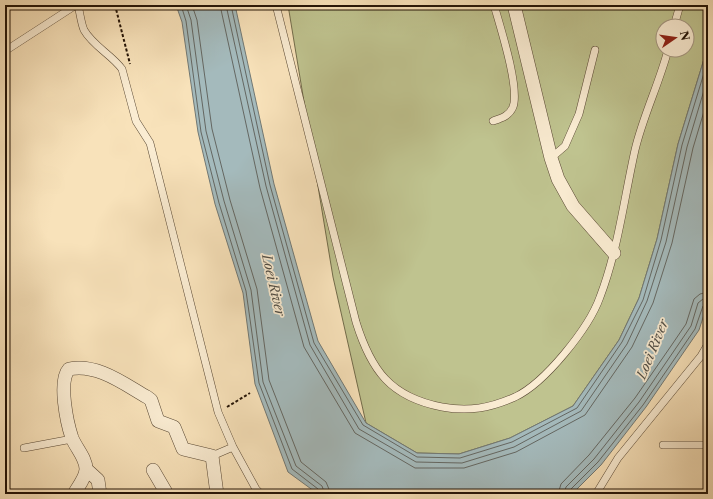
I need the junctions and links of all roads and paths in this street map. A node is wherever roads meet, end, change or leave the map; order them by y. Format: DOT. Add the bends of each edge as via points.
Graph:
graph roads {
  1 [pos="77,5"];
  2 [pos="276,5"];
  3 [pos="494,5"];
  4 [pos="514,5"];
  5 [pos="680,5"];
  6 [pos="676,18"];
  7 [pos="595,50"];
  8 [pos="5,52"];
  9 [pos="666,58"];
  10 [pos="493,121"];
  11 [pos="551,158"];
  12 [pos="614,253"];
  13 [pos="708,344"];
  14 [pos="250,393"];
  15 [pos="218,412"];
  16 [pos="72,439"];
  17 [pos="663,445"];
  18 [pos="708,445"];
  19 [pos="233,447"];
  20 [pos="24,448"];
  21 [pos="212,456"];
  22 [pos="86,469"];
  23 [pos="153,470"];
  24 [pos="74,494"];
  25 [pos="100,494"];
  26 [pos="166,494"];
  27 [pos="217,494"];
  28 [pos="261,494"];
  29 [pos="596,494"];
  1 -- 8 [label="lane"];
  1 -- 15 [label="lane" via="84,30 122,69 136,121 150,143"];
  2 -- 12 [label="lane" via="356,322 368,355 377,370 396,390 426,404 462,410 489,406 517,396 550,371 580,335 600,298"];
  3 -- 10 [label="lane" via="514,90 513,107 507,116"];
  4 -- 11 [label="street"];
  5 -- 6 [label="lane"];
  7 -- 11 [label="lane" via="579,114 565,146"];
  9 -- 12 [label="lane" via="636,149"];
  11 -- 12 [label="street" via="558,179 573,206"];
  13 -- 29 [label="lane" via="618,458"];
  14 -- 15 [label="path"];
  15 -- 19 [label="lane"];
  16 -- 20 [label="lane"];
  16 -- 21 [label="street" via="64,384 69,369 82,368 108,375 147,397 158,421 174,427 183,450"];
  16 -- 22 [label="street"];
  17 -- 18 [label="lane"];
  19 -- 21 [label="lane"];
  19 -- 28 [label="lane"];
  21 -- 27 [label="street"];
  22 -- 24 [label="street"];
  22 -- 25 [label="street" via="98,480"];
  23 -- 26 [label="street"];
}
